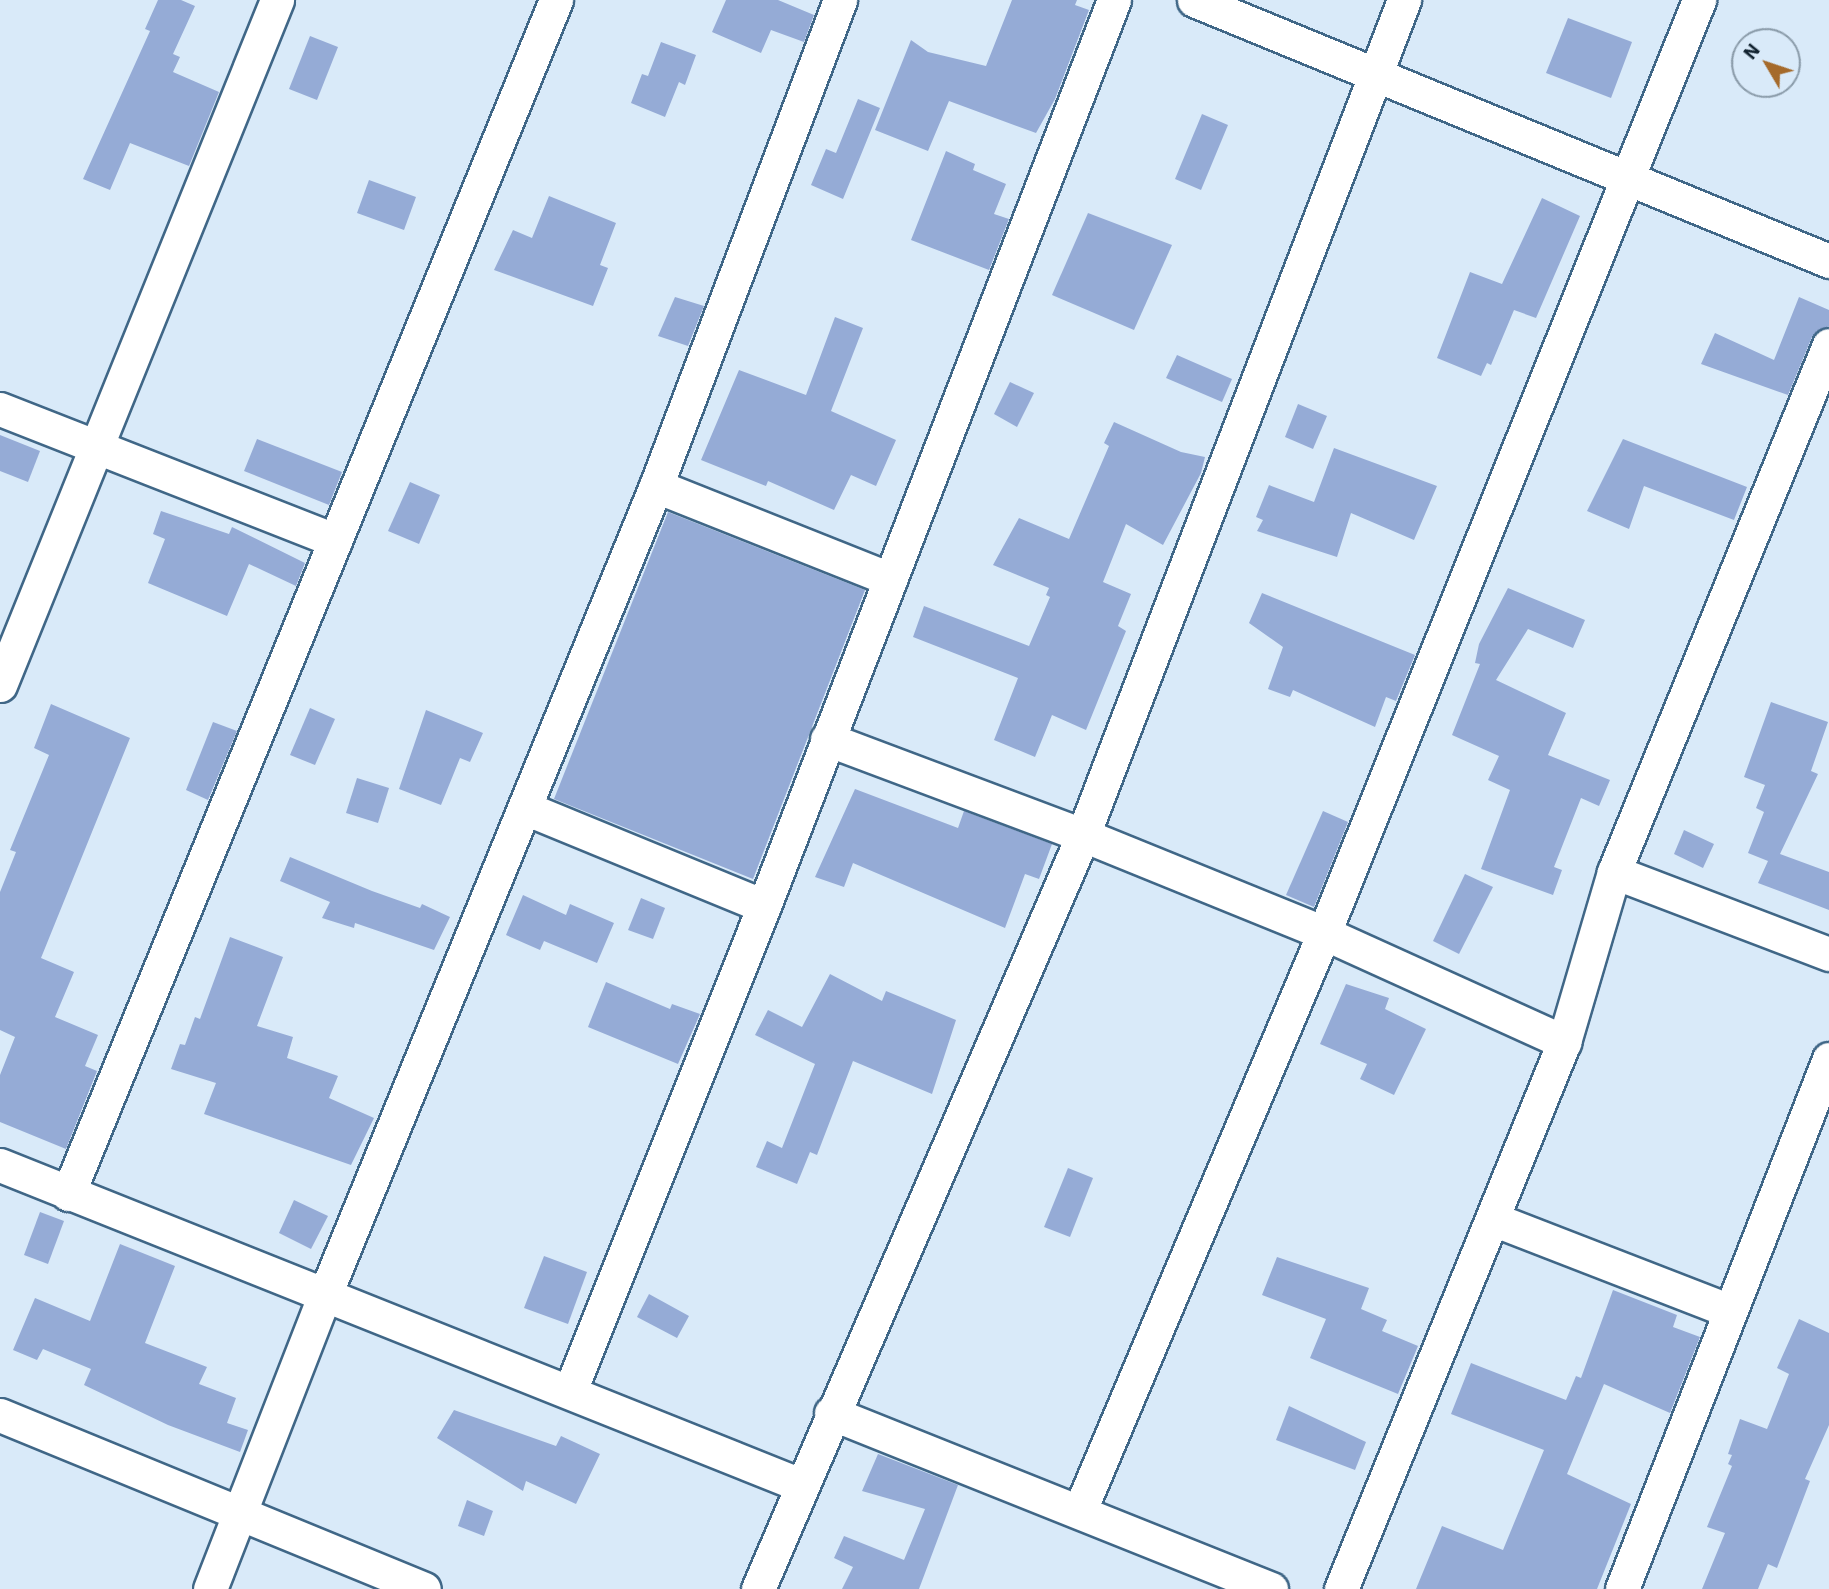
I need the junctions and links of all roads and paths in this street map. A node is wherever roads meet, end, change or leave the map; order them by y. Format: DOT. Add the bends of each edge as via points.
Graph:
graph roads {
  1 [pos="277,0"];
  2 [pos="556,0"];
  3 [pos="840,0"];
  4 [pos="1114,0"];
  5 [pos="1194,0"];
  6 [pos="1404,0"];
  7 [pos="1699,0"];
  8 [pos="1374,74"];
  9 [pos="1626,178"];
  10 [pos="1829,261"];
  11 [pos="1829,345"];
  12 [pos="0,408"];
  13 [pos="95,446"];
  14 [pos="656,486"];
  15 [pos="335,540"];
  16 [pos="890,579"];
  17 [pos="0,685"];
  18 [pos="827,739"];
  19 [pos="524,808"];
  20 [pos="1083,835"];
  21 [pos="1614,872"];
  22 [pos="764,905"];
  23 [pos="1324,933"];
  24 [pos="1829,954"];
  25 [pos="1564,1042"];
  26 [pos="1829,1059"];
  27 [pos="0,1165"];
  28 [pos="68,1194"];
  29 [pos="1493,1219"];
  30 [pos="324,1297"];
  31 [pos="1728,1310"];
  32 [pos="570,1391"];
  33 [pos="831,1413"];
  34 [pos="0,1415"];
  35 [pos="802,1485"];
  36 [pos="1080,1510"];
  37 [pos="240,1516"];
  38 [pos="210,1589"];
  39 [pos="424,1589"];
  40 [pos="758,1589"];
  41 [pos="1271,1589"];
  42 [pos="1341,1589"];
  43 [pos="1622,1589"];
  1 -- 13 [label="street"];
  2 -- 15 [label="street"];
  3 -- 14 [label="street"];
  4 -- 16 [label="street"];
  5 -- 8 [label="street"];
  6 -- 8 [label="street"];
  7 -- 9 [label="street"];
  8 -- 9 [label="street"];
  8 -- 20 [label="street"];
  9 -- 10 [label="street"];
  9 -- 23 [label="street"];
  11 -- 21 [label="street"];
  12 -- 13 [label="street"];
  13 -- 15 [label="street"];
  13 -- 17 [label="street"];
  14 -- 16 [label="street"];
  14 -- 19 [label="street"];
  15 -- 28 [label="street"];
  16 -- 18 [label="street"];
  18 -- 20 [label="street"];
  18 -- 22 [label="street"];
  19 -- 22 [label="street"];
  19 -- 30 [label="street"];
  20 -- 23 [label="street"];
  20 -- 33 [label="street"];
  21 -- 24 [label="street"];
  21 -- 25 [label="street"];
  22 -- 32 [label="street"];
  23 -- 25 [label="street"];
  23 -- 36 [label="street"];
  25 -- 29 [label="street"];
  26 -- 31 [label="street"];
  27 -- 28 [label="street"];
  28 -- 30 [label="street"];
  29 -- 31 [label="street"];
  29 -- 42 [label="street"];
  30 -- 32 [label="street"];
  30 -- 37 [label="street"];
  31 -- 43 [label="street"];
  32 -- 35 [label="street"];
  33 -- 35 [label="street"];
  33 -- 36 [label="street"];
  34 -- 37 [label="street"];
  35 -- 40 [label="street"];
  36 -- 41 [label="street"];
  37 -- 38 [label="street"];
  37 -- 39 [label="street"];
}
